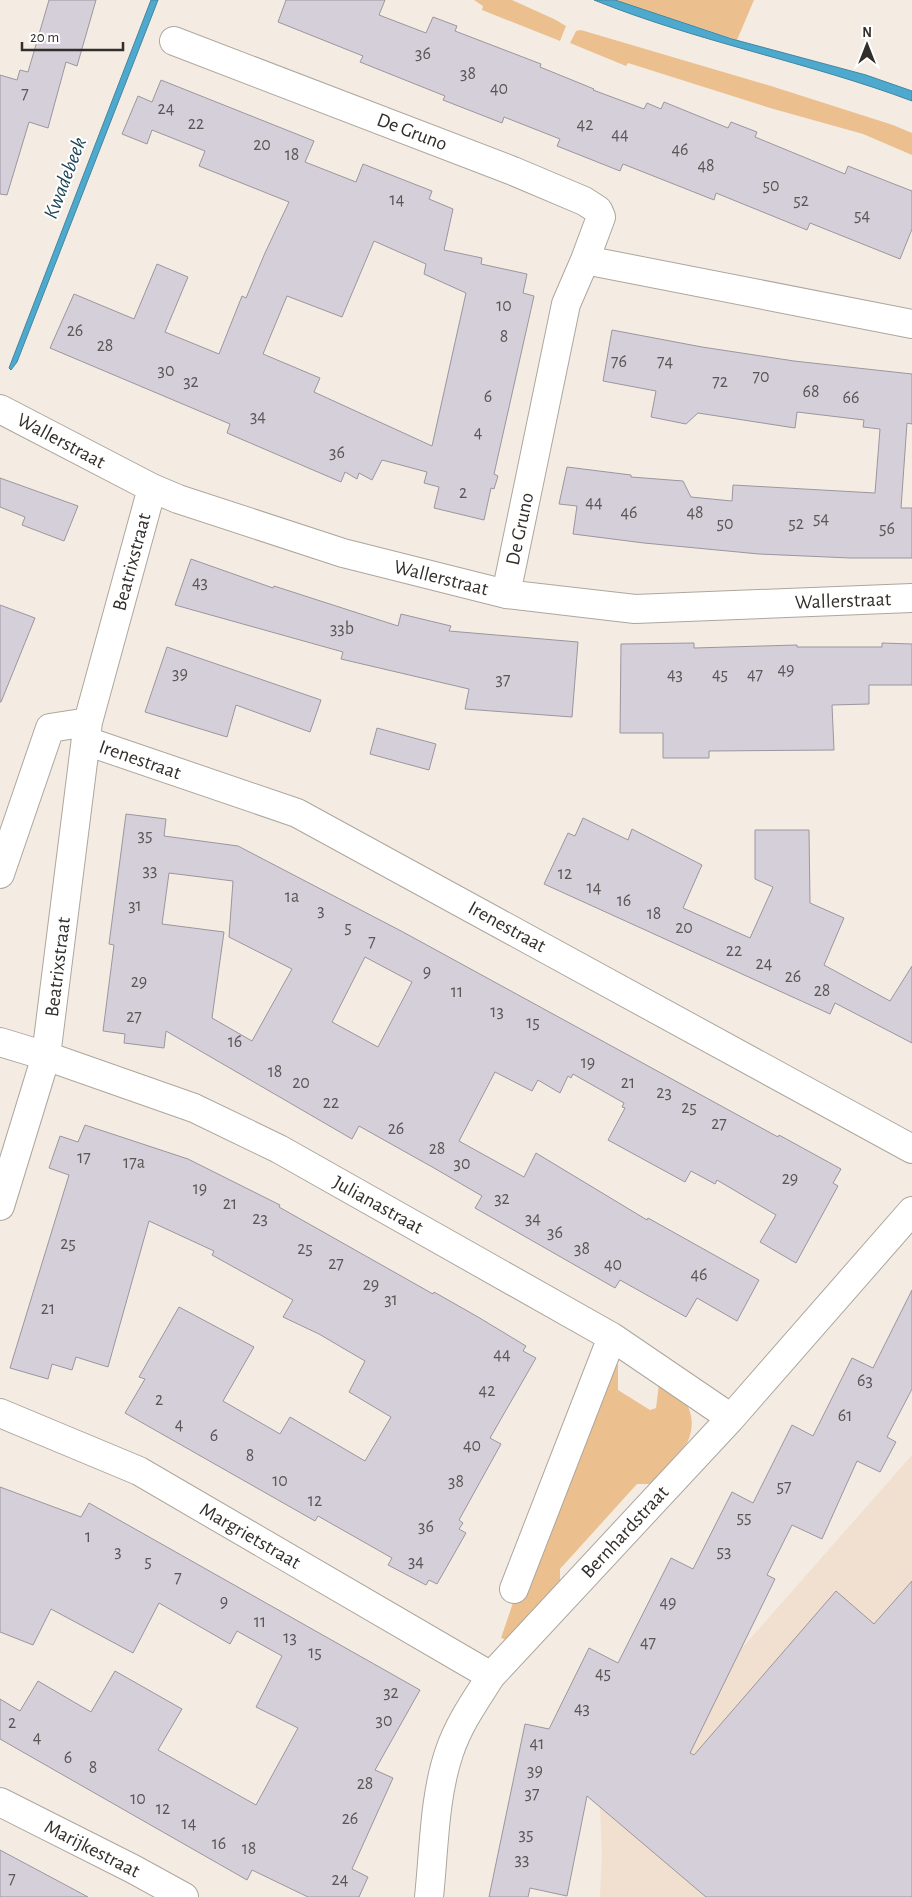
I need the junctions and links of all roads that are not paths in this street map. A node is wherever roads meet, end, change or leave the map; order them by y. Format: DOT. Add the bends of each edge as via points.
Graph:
graph roads {
  1 [pos="174,41"];
  2 [pos="585,260"];
  3 [pos="912,324"];
  4 [pos="0,409"];
  5 [pos="152,488"];
  6 [pos="506,594"];
  7 [pos="912,598"];
  8 [pos="87,732"];
  9 [pos="0,874"];
  10 [pos="0,1042"];
  11 [pos="46,1056"];
  12 [pos="912,1148"];
  13 [pos="0,1206"];
  14 [pos="912,1212"];
  15 [pos="612,1337"];
  16 [pos="0,1413"];
  17 [pos="731,1418"];
  18 [pos="514,1589"];
  19 [pos="490,1676"];
  20 [pos="0,1802"];
  21 [pos="184,1897"];
  22 [pos="429,1897"];
  1 -- 2 [label="street, De Gruno" via="584,201 598,210 601,217"];
  2 -- 3 [label="street"];
  2 -- 6 [label="street, De Gruno" via="566,304"];
  4 -- 5 [label="street, Wallerstraat"];
  5 -- 6 [label="street, Wallerstraat" via="343,553"];
  5 -- 8 [label="street, Beatrixstraat"];
  6 -- 7 [label="street, Wallerstraat" via="635,609"];
  8 -- 9 [label="street" via="50,728"];
  8 -- 11 [label="street, Beatrixstraat"];
  8 -- 12 [label="street, Irenestraat" via="297,813"];
  10 -- 11 [label="street, Julianastraat"];
  11 -- 13 [label="street, Beatrixstraat"];
  11 -- 15 [label="street, Julianastraat" via="194,1108 279,1149"];
  14 -- 17 [label="street, Bernhardstraat"];
  15 -- 17 [label="street, Julianastraat"];
  15 -- 18 [label="street"];
  16 -- 19 [label="street, Margrietstraat" via="139,1471"];
  17 -- 19 [label="street, Bernhardstraat"];
  19 -- 22 [label="street, Bernhardstraat" via="448,1754 438,1809"];
  20 -- 21 [label="street, Marijkestraat"];
}
